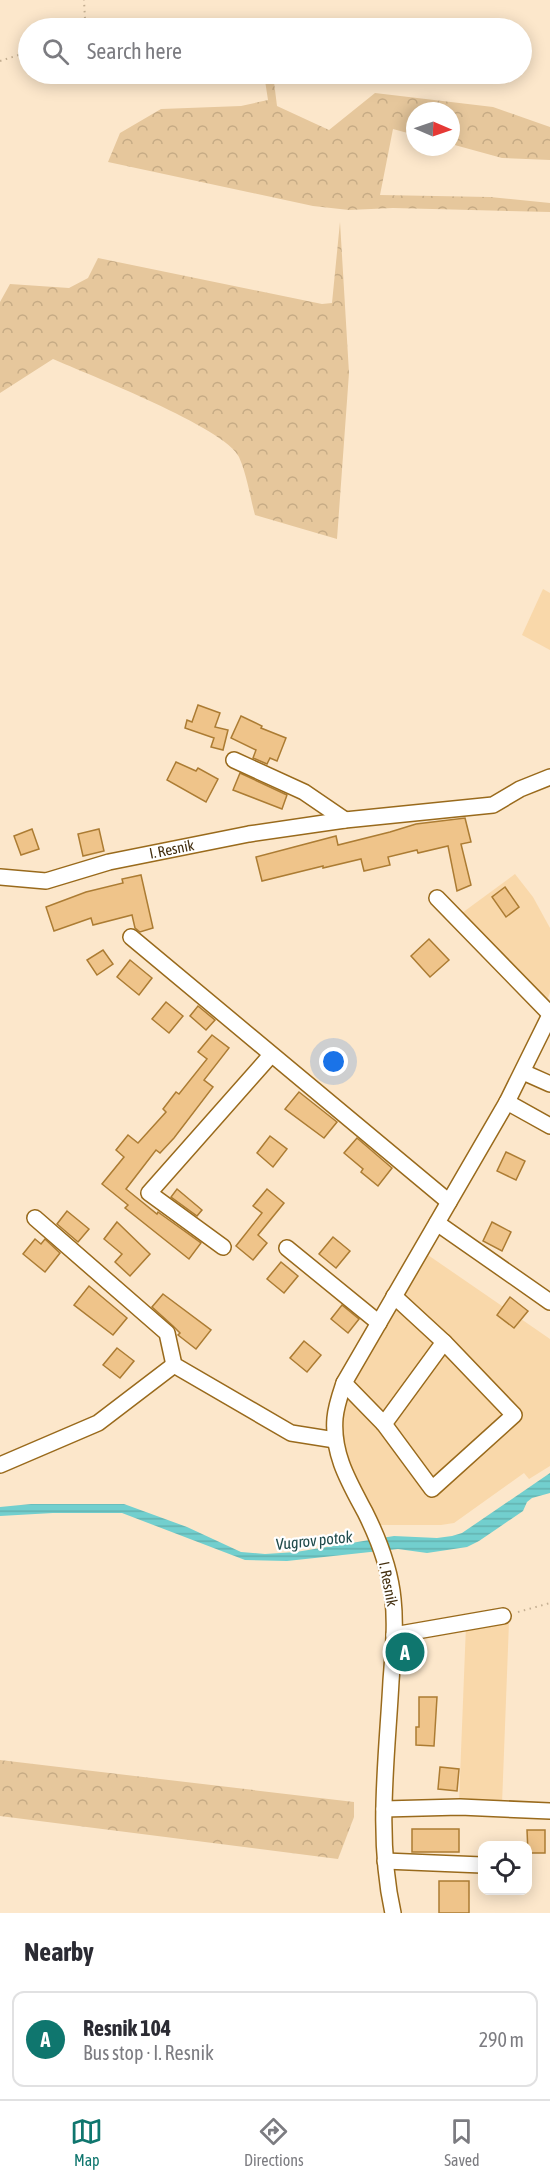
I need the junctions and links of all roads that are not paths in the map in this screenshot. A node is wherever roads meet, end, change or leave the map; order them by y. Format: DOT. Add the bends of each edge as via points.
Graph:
graph roads {
  1 [pos="234,760"];
  2 [pos="550,777"];
  3 [pos="345,820"];
  4 [pos="0,877"];
  5 [pos="437,898"];
  6 [pos="131,937"];
  7 [pos="550,1014"];
  8 [pos="271,1055"];
  9 [pos="523,1072"];
  10 [pos="550,1084"];
  11 [pos="507,1102"];
  12 [pos="550,1126"];
  13 [pos="449,1202"];
  14 [pos="35,1218"];
  15 [pos="437,1223"];
  16 [pos="223,1247"];
  17 [pos="287,1248"];
  18 [pos="394,1296"];
  19 [pos="550,1302"];
  20 [pos="379,1323"];
  21 [pos="444,1342"];
  22 [pos="174,1365"];
  23 [pos="344,1383"];
  24 [pos="384,1424"];
  25 [pos="335,1440"];
  26 [pos="0,1465"];
  27 [pos="503,1617"];
  28 [pos="394,1635"];
  29 [pos="384,1809"];
  30 [pos="550,1811"];
  31 [pos="385,1861"];
  32 [pos="478,1865"];
  33 [pos="393,1913"];
  1 -- 3 [label="street" via="304,792"];
  2 -- 3 [label="street, I. Resnik" via="493,806"];
  3 -- 4 [label="street, I. Resnik" via="120,859 46,881"];
  5 -- 7 [label="street"];
  6 -- 8 [label="street"];
  7 -- 9 [label="street, I. Resnik"];
  8 -- 13 [label="street"];
  8 -- 16 [label="street" via="149,1193"];
  9 -- 10 [label="street"];
  9 -- 11 [label="street, I. Resnik"];
  11 -- 12 [label="street"];
  11 -- 13 [label="street, I. Resnik"];
  13 -- 15 [label="street, I. Resnik"];
  14 -- 22 [label="street" via="167,1333"];
  15 -- 18 [label="street, I. Resnik"];
  15 -- 19 [label="street"];
  17 -- 20 [label="street"];
  18 -- 20 [label="street, I. Resnik"];
  18 -- 21 [label="street"];
  20 -- 23 [label="street, I. Resnik"];
  21 -- 24 [label="street"];
  21 -- 24 [label="street" via="514,1415 432,1489"];
  22 -- 25 [label="street" via="291,1433"];
  22 -- 26 [label="street" via="99,1423"];
  23 -- 24 [label="street"];
  23 -- 25 [label="street, I. Resnik" via="336,1407"];
  25 -- 28 [label="street, I. Resnik" via="343,1469 387,1566"];
  27 -- 28 [label="street"];
  28 -- 29 [label="street, I. Resnik"];
  29 -- 30 [label="street"];
  29 -- 31 [label="street, I. Resnik"];
  31 -- 32 [label="street"];
  31 -- 33 [label="street, I. Resnik"];
}
